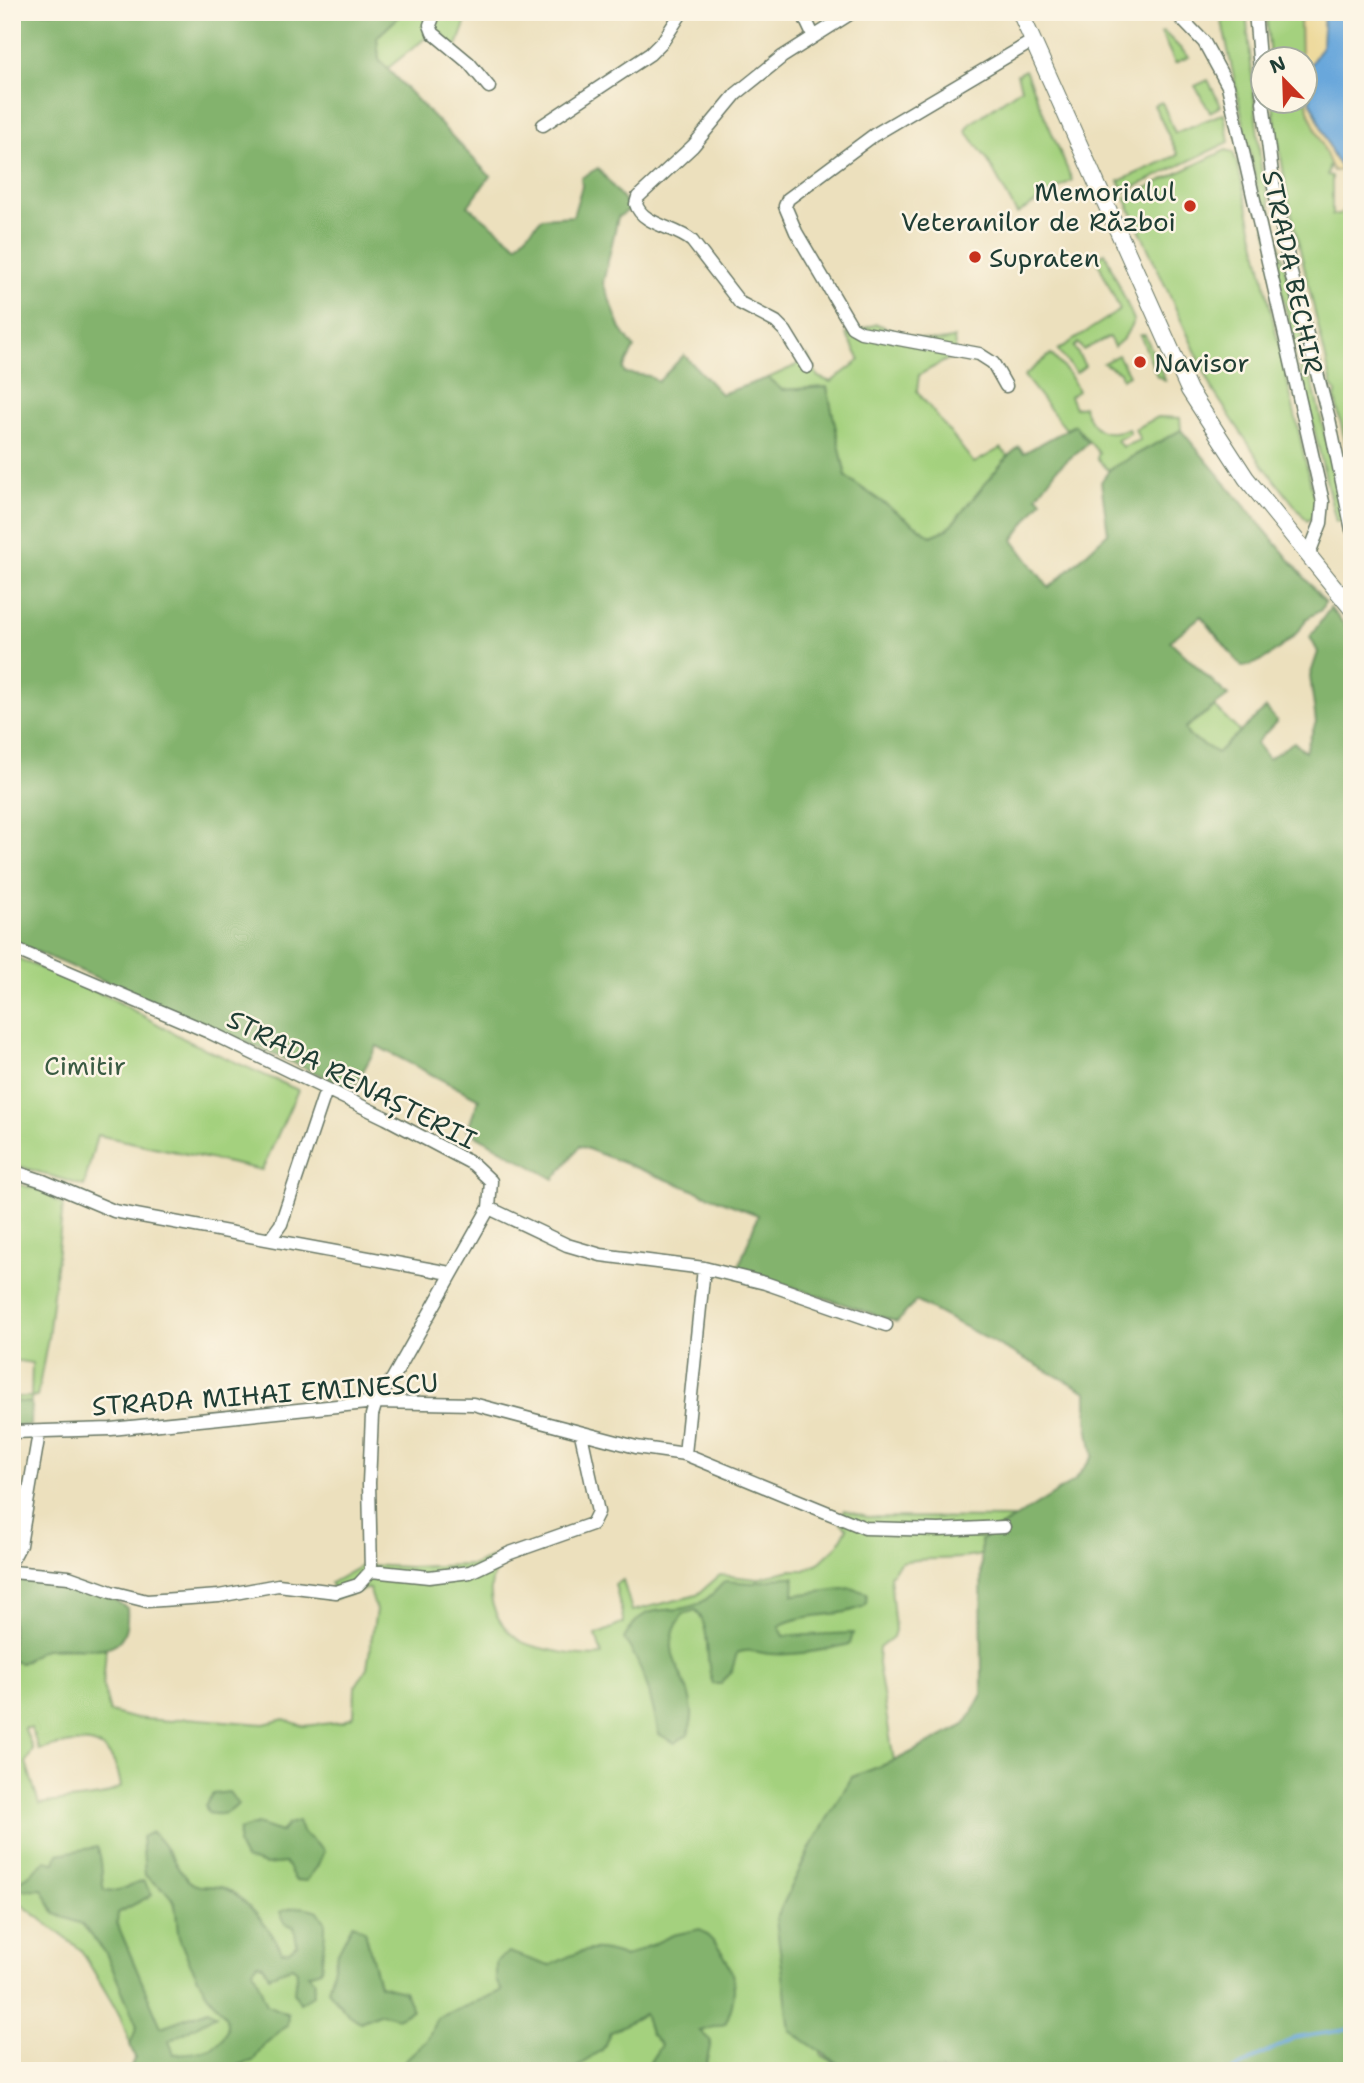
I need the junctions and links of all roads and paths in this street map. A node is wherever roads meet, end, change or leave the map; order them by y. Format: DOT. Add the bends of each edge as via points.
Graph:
graph roads {
  1 [pos="435,12"];
  2 [pos="682,12"];
  3 [pos="802,12"];
  4 [pos="853,12"];
  5 [pos="1020,12"];
  6 [pos="1175,12"];
  7 [pos="1255,12"];
  8 [pos="813,35"];
  9 [pos="1033,41"];
  10 [pos="1258,46"];
  11 [pos="489,87"];
  12 [pos="1265,116"];
  13 [pos="543,125"];
  14 [pos="807,367"];
  15 [pos="1006,386"];
  16 [pos="1352,530"];
  17 [pos="1308,556"];
  18 [pos="1352,609"];
  19 [pos="12,947"];
  20 [pos="326,1090"];
  21 [pos="12,1171"];
  22 [pos="489,1208"];
  23 [pos="271,1238"];
  24 [pos="704,1268"];
  25 [pos="450,1273"];
  26 [pos="886,1325"];
  27 [pos="393,1377"];
  28 [pos="376,1402"];
  29 [pos="402,1402"];
  30 [pos="12,1432"];
  31 [pos="39,1433"];
  32 [pos="581,1434"];
  33 [pos="685,1454"];
  34 [pos="1004,1527"];
  35 [pos="12,1560"];
  36 [pos="371,1571"];
  37 [pos="12,1572"];
  1 -- 11 [label="street" via="430,25 433,33"];
  2 -- 13 [label="street" via="650,54"];
  3 -- 8 [label="street"];
  4 -- 8 [label="street"];
  5 -- 9 [label="main road"];
  6 -- 17 [label="street, STRADA BECHIR" via="1204,41 1228,86 1323,502 1321,523"];
  7 -- 10 [label="street"];
  8 -- 14 [label="street" via="736,94 636,204 645,217 692,240 740,303 785,331"];
  9 -- 15 [label="street" via="874,135 788,199 785,206 852,327 979,354 993,363"];
  9 -- 17 [label="main road" via="1189,390 1246,478"];
  12 -- 16 [label="street" via="1290,272 1329,419"];
  17 -- 18 [label="main road"];
  19 -- 20 [label="street, STRADA RENAȘTERII" via="209,1032"];
  20 -- 22 [label="street, STRADA RENAȘTERII" via="485,1172 491,1181"];
  20 -- 23 [label="street" via="281,1224"];
  21 -- 23 [label="street" via="114,1211"];
  22 -- 24 [label="street" via="567,1245 601,1255"];
  22 -- 25 [label="street"];
  23 -- 25 [label="street"];
  24 -- 26 [label="street" via="765,1283"];
  24 -- 33 [label="street"];
  25 -- 27 [label="street"];
  27 -- 28 [label="street"];
  27 -- 29 [label="street"];
  28 -- 29 [label="street, STRADA MIHAI EMINESCU"];
  28 -- 31 [label="street, STRADA MIHAI EMINESCU"];
  28 -- 36 [label="street" via="369,1483"];
  29 -- 32 [label="street, STRADA MIHAI EMINESCU" via="473,1404"];
  30 -- 31 [label="street, STRADA MIHAI EMINESCU"];
  31 -- 35 [label="street" via="20,1545"];
  32 -- 33 [label="street, STRADA MIHAI EMINESCU"];
  32 -- 36 [label="street" via="598,1512 587,1528 510,1553 470,1572 429,1577"];
  33 -- 34 [label="street, STRADA MIHAI EMINESCU" via="865,1528"];
  36 -- 37 [label="street" via="358,1586 336,1592 278,1585 219,1596 148,1601 69,1577"];
}
